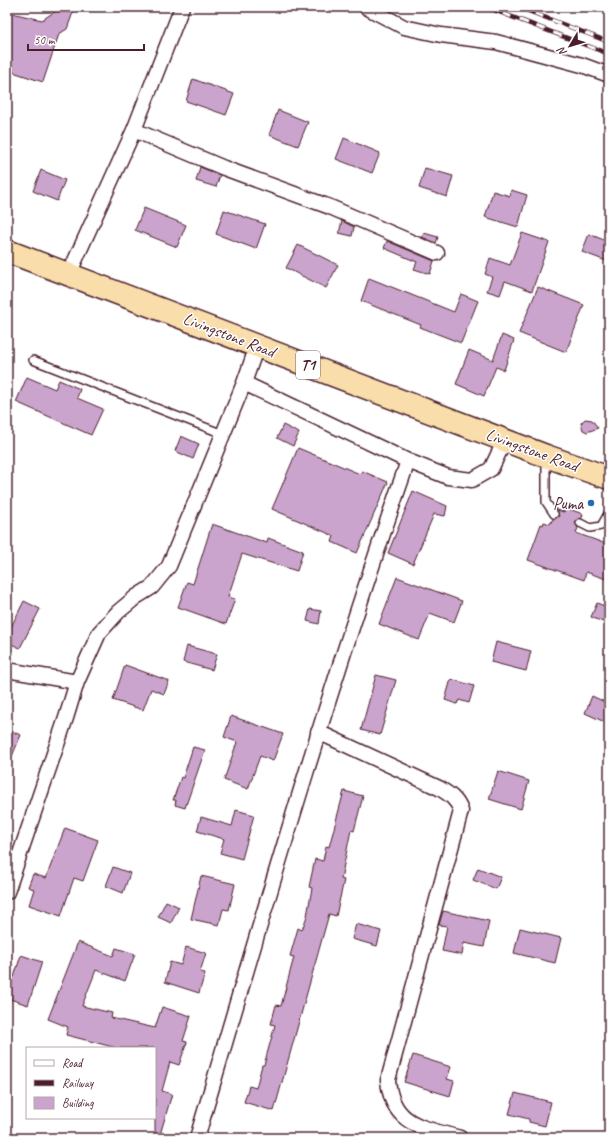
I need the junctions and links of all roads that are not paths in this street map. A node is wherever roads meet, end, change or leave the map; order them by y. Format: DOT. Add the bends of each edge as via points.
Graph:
graph roads {
  1 [pos="182,7"];
  2 [pos="366,7"];
  3 [pos="609,75"];
  4 [pos="134,130"];
  5 [pos="7,251"];
  6 [pos="437,253"];
  7 [pos="69,274"];
  8 [pos="257,346"];
  9 [pos="33,360"];
  10 [pos="244,383"];
  11 [pos="223,434"];
  12 [pos="505,440"];
  13 [pos="546,456"];
  14 [pos="408,462"];
  15 [pos="609,478"];
  16 [pos="609,512"];
  17 [pos="554,514"];
  18 [pos="580,523"];
  19 [pos="7,670"];
  20 [pos="77,682"];
  21 [pos="318,732"];
  22 [pos="7,892"];
  23 [pos="197,1138"];
  24 [pos="460,1138"];
  1 -- 4 [label="street"];
  2 -- 3 [label="street" via="409,29 441,36 496,42 582,65"];
  4 -- 6 [label="street" via="224,168 330,207"];
  4 -- 7 [label="street"];
  5 -- 7 [label="highway, Livingstone Road / T1"];
  7 -- 8 [label="highway, Livingstone Road / T1"];
  8 -- 10 [label="street"];
  8 -- 12 [label="highway, Livingstone Road / T1"];
  9 -- 11 [label="lane"];
  10 -- 11 [label="street"];
  10 -- 14 [label="street"];
  11 -- 20 [label="street" via="169,566 152,587 118,612 99,633"];
  12 -- 13 [label="highway, Livingstone Road / T1"];
  12 -- 14 [label="street" via="491,470 472,480 448,476"];
  13 -- 15 [label="highway, Livingstone Road / T1"];
  13 -- 17 [label="lane" via="546,502"];
  14 -- 21 [label="street" via="362,593"];
  16 -- 18 [label="lane" via="601,526 590,528"];
  19 -- 20 [label="street"];
  20 -- 22 [label="street"];
  21 -- 23 [label="street"];
  21 -- 24 [label="street" via="439,788 452,797 461,811 388,1080 390,1096 402,1116 411,1123"];
}
